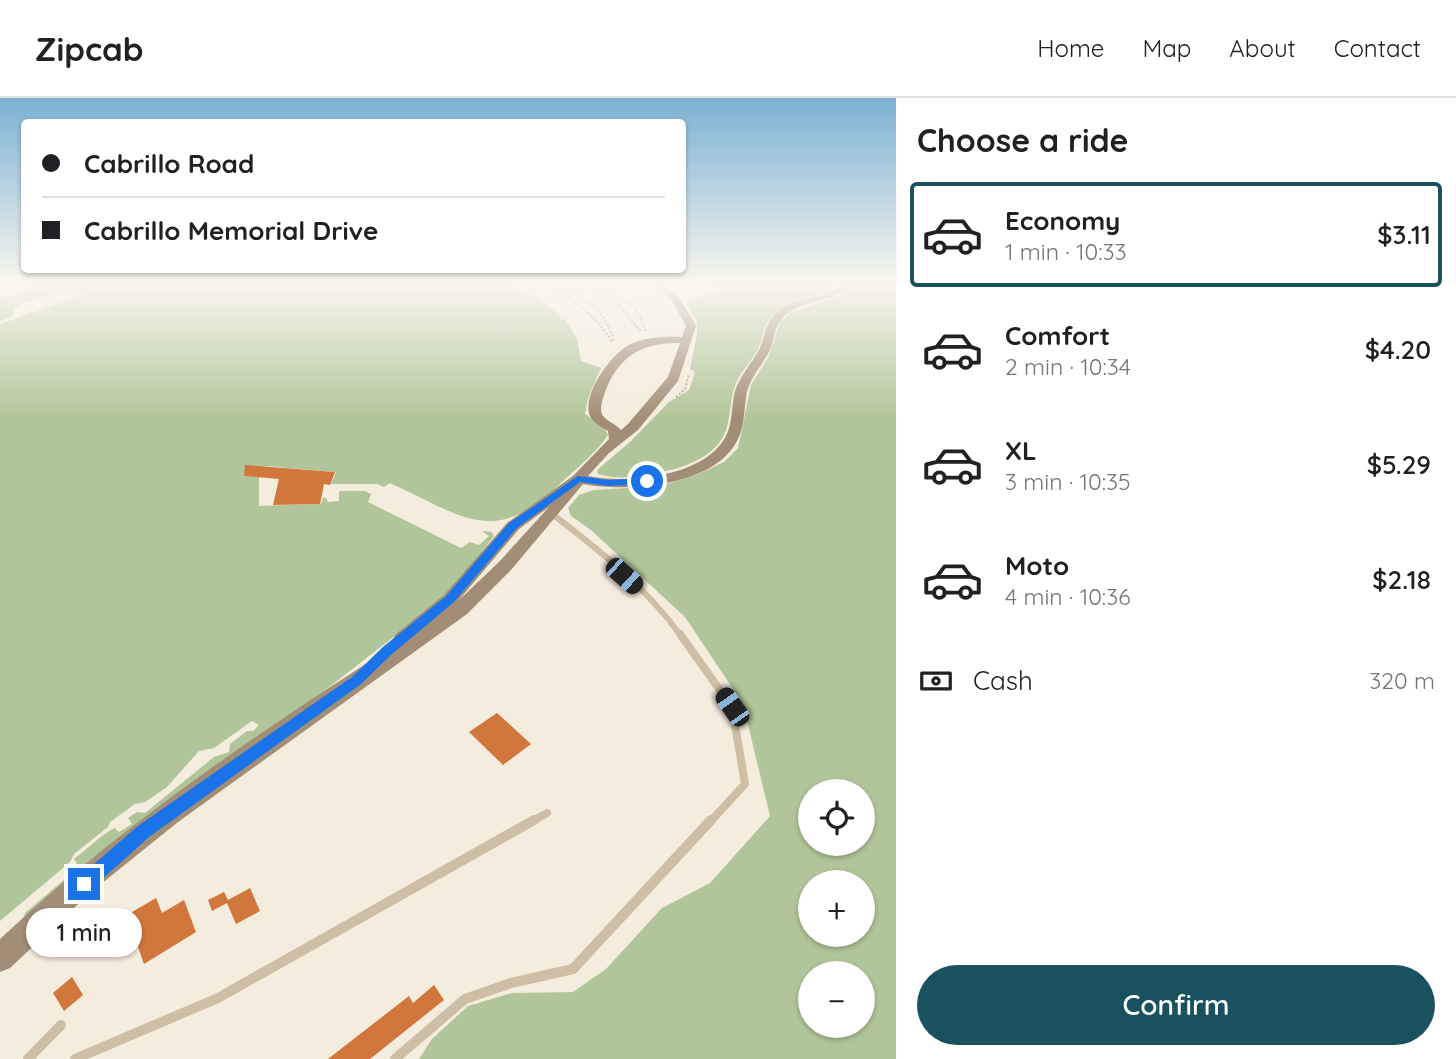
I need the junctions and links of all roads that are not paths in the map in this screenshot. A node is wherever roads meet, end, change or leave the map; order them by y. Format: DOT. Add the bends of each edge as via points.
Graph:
graph roads {
  1 [pos="691,328"];
  2 [pos="773,328"];
  3 [pos="688,340"];
  4 [pos="604,422"];
  5 [pos="634,423"];
  6 [pos="616,439"];
  7 [pos="578,479"];
  8 [pos="552,514"];
  9 [pos="356,681"];
  10 [pos="547,813"];
  11 [pos="0,958"];
  12 [pos="61,1025"];
  13 [pos="28,1059"];
  14 [pos="75,1059"];
  15 [pos="395,1059"];
  1 -- 3 [label="street"];
  2 -- 7 [label="street" via="743,384 732,439 715,458 686,472 647,481"];
  3 -- 4 [label="street" via="644,343 617,355 596,400 595,413"];
  3 -- 5 [label="street" via="674,378"];
  4 -- 5 [label="street"];
  4 -- 6 [label="street" via="614,430"];
  5 -- 6 [label="street"];
  6 -- 7 [label="street"];
  7 -- 8 [label="street"];
  7 -- 9 [label="street" via="513,526 450,599"];
  8 -- 9 [label="street" via="463,607"];
  8 -- 15 [label="lane" via="665,613 732,707 745,783 573,969 465,999"];
  9 -- 11 [label="street" via="143,832"];
  10 -- 14 [label="lane" via="218,998"];
  12 -- 13 [label="lane"];
}
